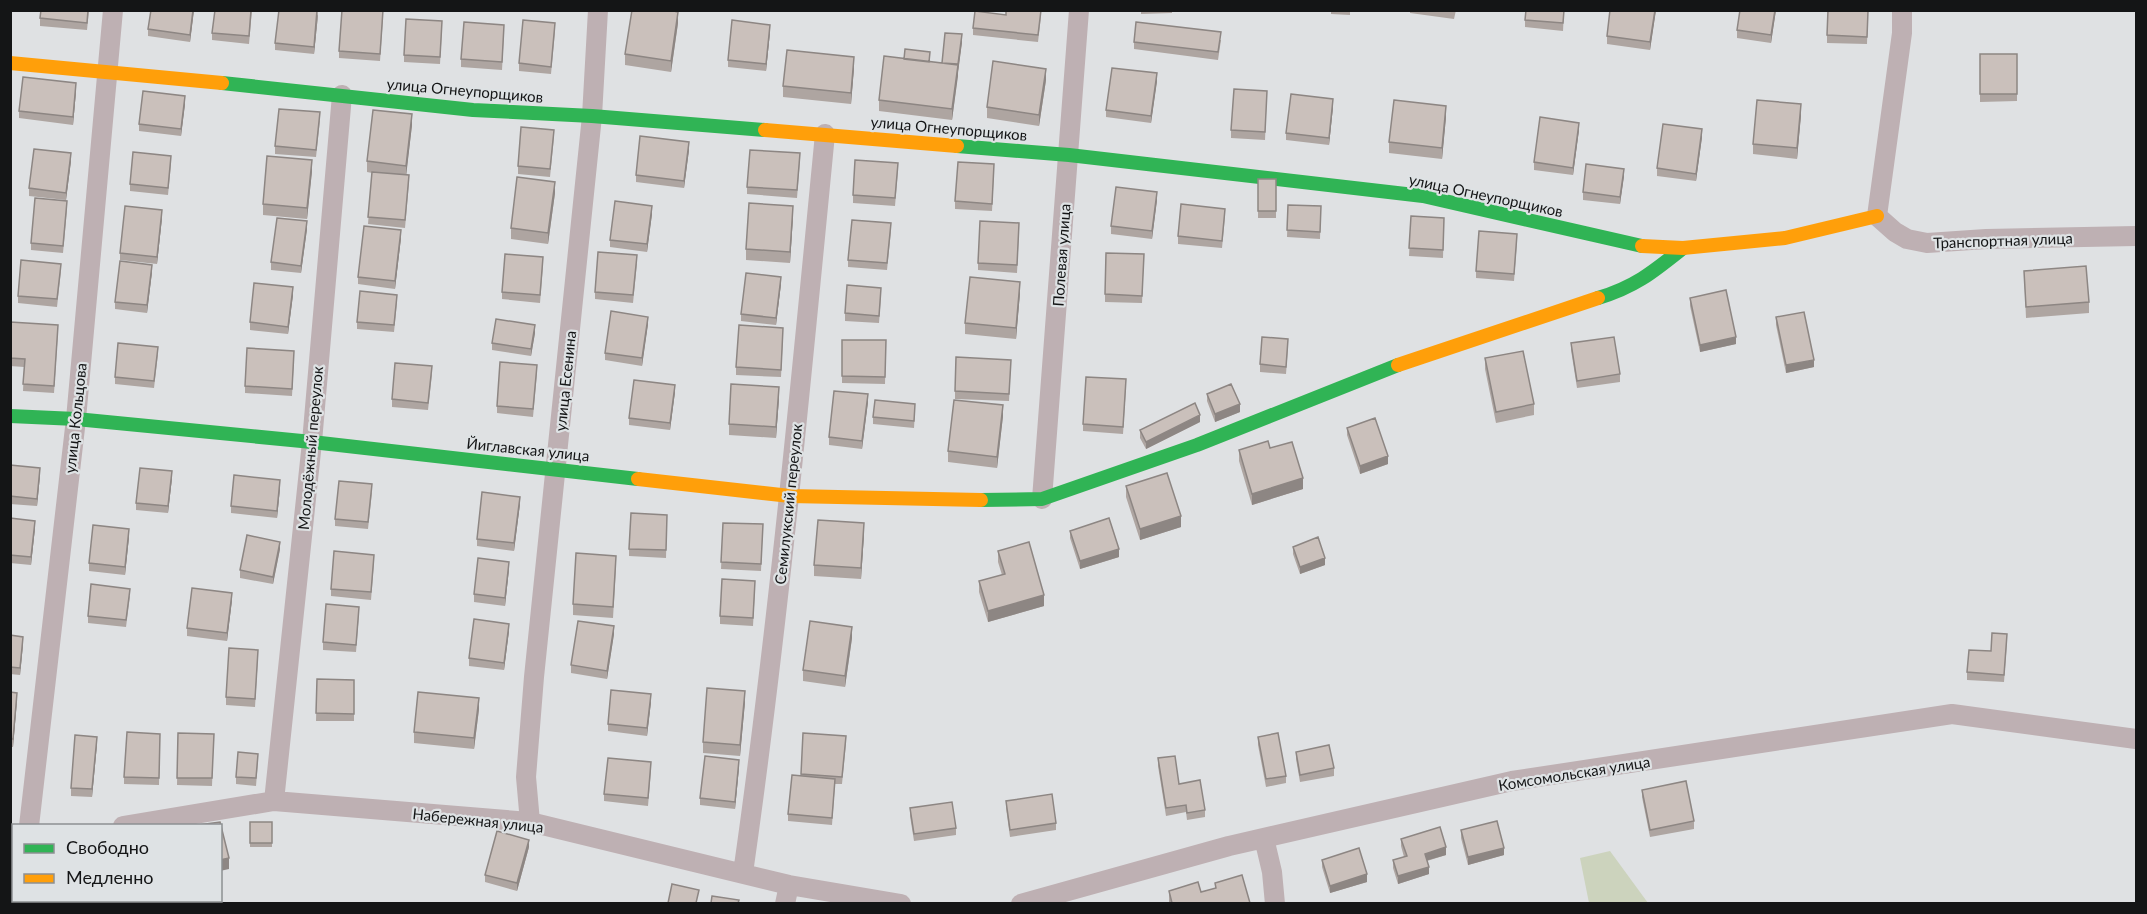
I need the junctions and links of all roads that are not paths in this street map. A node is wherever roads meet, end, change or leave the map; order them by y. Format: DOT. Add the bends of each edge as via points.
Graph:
graph roads {
  1 [pos="113,10"];
  2 [pos="598,10"];
  3 [pos="1079,10"];
  4 [pos="1902,10"];
  5 [pos="10,63"];
  6 [pos="107,70"];
  7 [pos="342,95"];
  8 [pos="592,116"];
  9 [pos="825,134"];
  10 [pos="1069,156"];
  11 [pos="1877,216"];
  12 [pos="2136,236"];
  13 [pos="1683,248"];
  14 [pos="10,416"];
  15 [pos="76,419"];
  16 [pos="312,442"];
  17 [pos="556,469"];
  18 [pos="790,496"];
  19 [pos="1042,499"];
  20 [pos="2136,740"];
  21 [pos="274,801"];
  22 [pos="530,822"];
  23 [pos="29,824"];
  24 [pos="129,824"];
  25 [pos="1264,838"];
  26 [pos="743,873"];
  27 [pos="787,894"];
  28 [pos="900,903"];
  29 [pos="1021,903"];
  30 [pos="1275,903"];
  1 -- 6 [label="street, улица Кольцова"];
  2 -- 8 [label="street, улица Есенина"];
  3 -- 10 [label="street, Полевая улица"];
  4 -- 11 [label="street"];
  5 -- 6 [label="street, улица Огнеупорщиков"];
  6 -- 7 [label="street, улица Огнеупорщиков"];
  6 -- 15 [label="street, улица Кольцова"];
  7 -- 8 [label="street, улица Огнеупорщиков" via="473,110"];
  7 -- 16 [label="street, Молодёжный переулок"];
  8 -- 9 [label="street, улица Огнеупорщиков"];
  8 -- 17 [label="street, улица Есенина"];
  9 -- 10 [label="street, улица Огнеупорщиков"];
  9 -- 18 [label="street, Семилукский переулок"];
  10 -- 13 [label="street, улица Огнеупорщиков" via="1423,196 1641,246"];
  10 -- 19 [label="street, Полевая улица"];
  11 -- 12 [label="street, Транспортная улица" via="1907,239 1927,243"];
  11 -- 13 [label="street, улица Огнеупорщиков" via="1785,238"];
  13 -- 19 [label="street, Йиглавская улица" via="1623,291 1379,371 1197,446"];
  14 -- 15 [label="street, Йиглавская улица"];
  15 -- 16 [label="street, Йиглавская улица"];
  15 -- 23 [label="street, улица Кольцова"];
  16 -- 17 [label="street, Йиглавская улица"];
  16 -- 21 [label="street, Молодёжный переулок"];
  17 -- 18 [label="street, Йиглавская улица"];
  17 -- 22 [label="street, улица Есенина" via="526,777"];
  18 -- 19 [label="street, Йиглавская улица"];
  18 -- 26 [label="street, Семилукский переулок" via="764,730"];
  20 -- 25 [label="street, Комсомольская улица" via="1952,714 1512,781"];
  21 -- 22 [label="street, Набережная улица"];
  21 -- 24 [label="street, Набережная улица"];
  22 -- 26 [label="street, Набережная улица"];
  25 -- 29 [label="street, Комсомольская улица"];
  25 -- 30 [label="street"];
  26 -- 27 [label="street, Набережная улица"];
  27 -- 28 [label="street, Набережная улица"];
}
